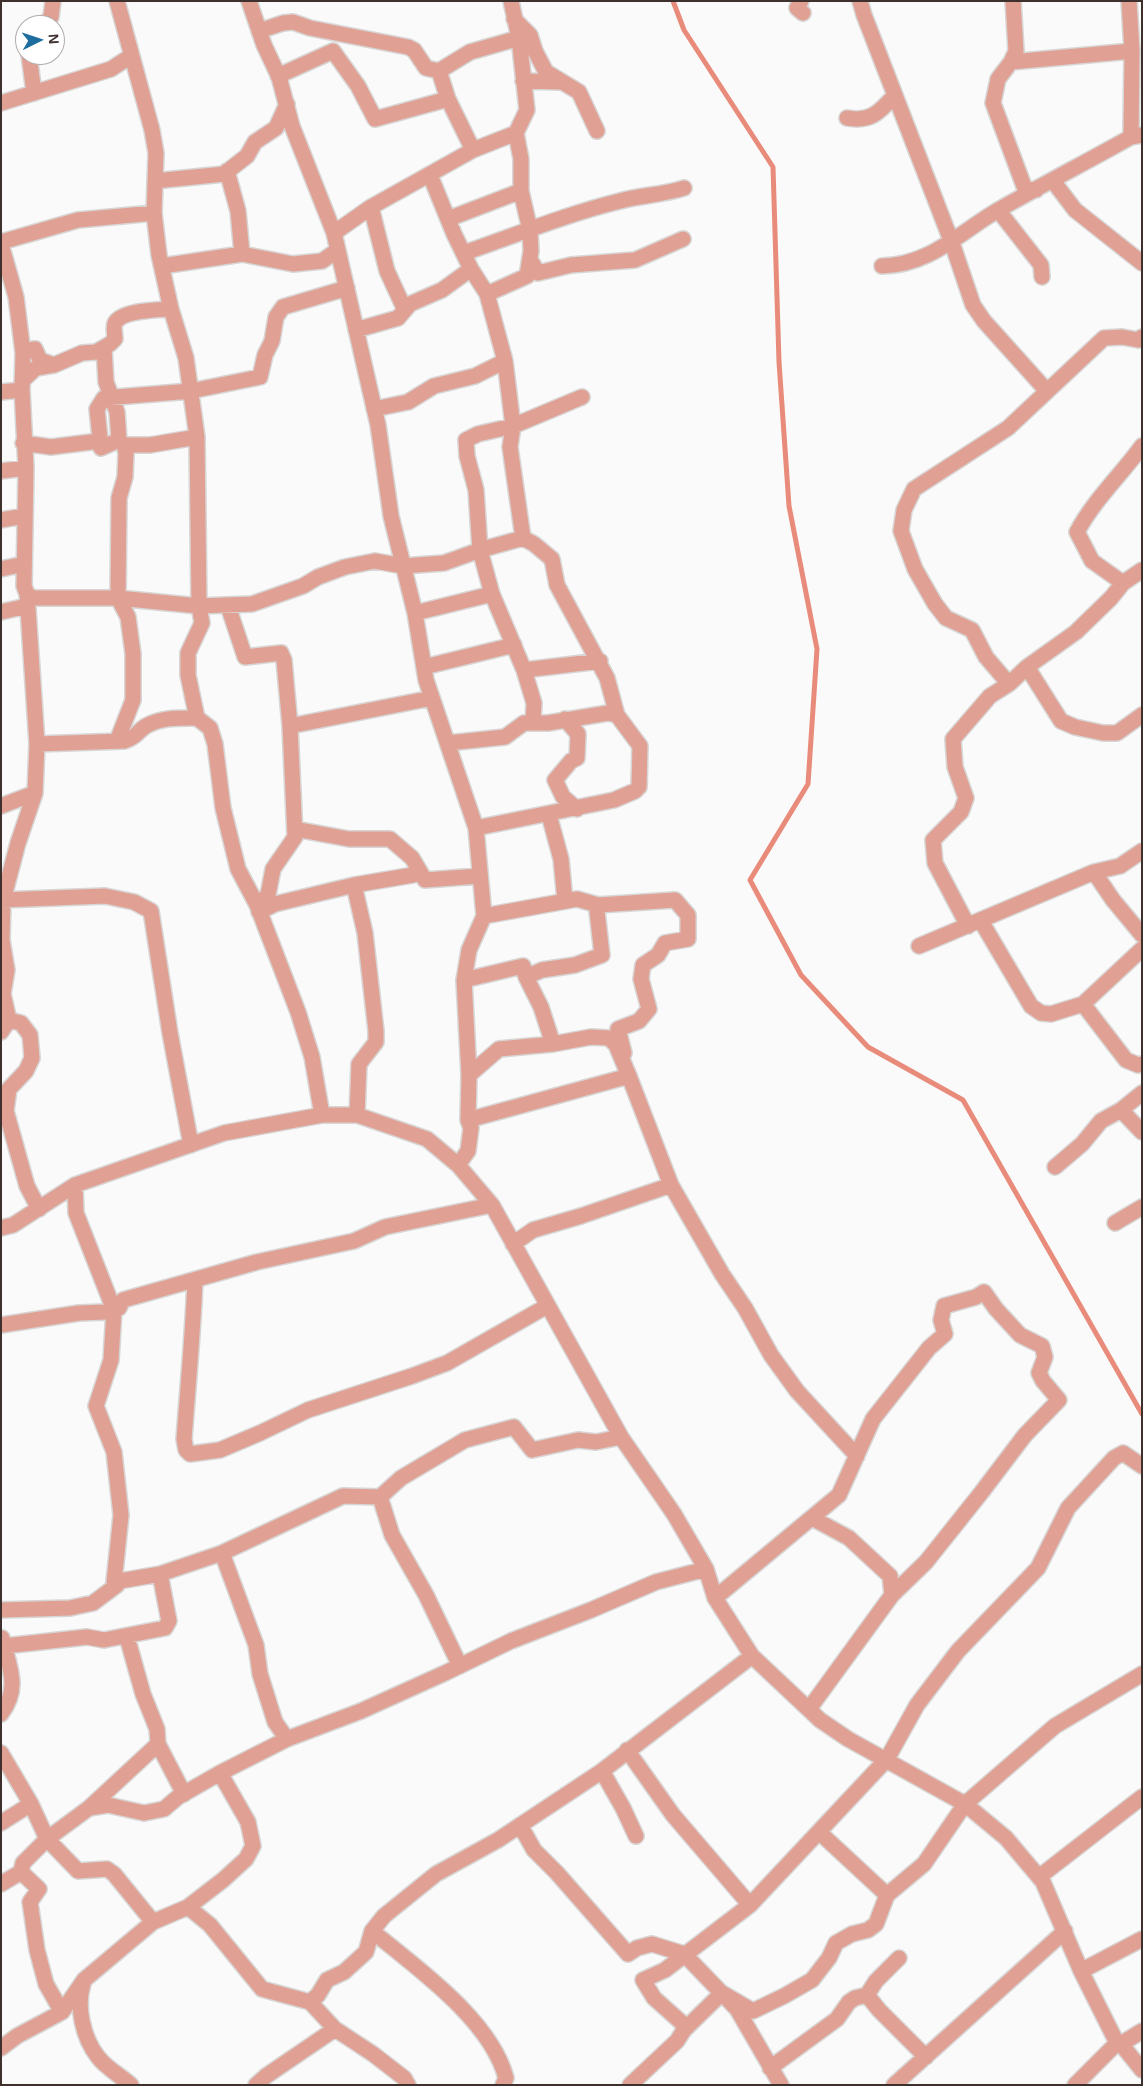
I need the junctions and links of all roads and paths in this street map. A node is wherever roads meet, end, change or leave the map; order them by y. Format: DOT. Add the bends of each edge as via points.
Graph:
graph roads {
  1 [pos="52,1"];
  2 [pos="117,1"];
  3 [pos="248,1"];
  4 [pos="510,1"];
  5 [pos="860,1"];
  6 [pos="1012,1"];
  7 [pos="1129,1"];
  8 [pos="51,15"];
  9 [pos="514,20"];
  10 [pos="259,31"];
  11 [pos="519,38"];
  12 [pos="1132,50"];
  13 [pos="131,56"];
  14 [pos="1011,62"];
  15 [pos="31,65"];
  16 [pos="439,71"];
  17 [pos="278,76"];
  18 [pos="523,81"];
  19 [pos="562,82"];
  20 [pos="34,93"];
  21 [pos="894,96"];
  22 [pos="448,99"];
  23 [pos="1,103"];
  24 [pos="287,104"];
  25 [pos="847,118"];
  26 [pos="596,131"];
  27 [pos="516,133"];
  28 [pos="1137,136"];
  29 [pos="473,150"];
  30 [pos="227,171"];
  31 [pos="430,175"];
  32 [pos="1053,181"];
  33 [pos="155,182"];
  34 [pos="684,188"];
  35 [pos="1036,190"];
  36 [pos="521,191"];
  37 [pos="371,208"];
  38 [pos="998,210"];
  39 [pos="154,213"];
  40 [pos="448,219"];
  41 [pos="530,230"];
  42 [pos="334,233"];
  43 [pos="683,239"];
  44 [pos="1,243"];
  45 [pos="952,243"];
  46 [pos="338,250"];
  47 [pos="464,253"];
  48 [pos="242,254"];
  49 [pos="531,261"];
  50 [pos="1142,263"];
  51 [pos="162,266"];
  52 [pos="882,266"];
  53 [pos="471,269"];
  54 [pos="1042,277"];
  55 [pos="346,288"];
  56 [pos="487,294"];
  57 [pos="171,309"];
  58 [pos="405,310"];
  59 [pos="356,330"];
  60 [pos="1142,337"];
  61 [pos="104,348"];
  62 [pos="23,353"];
  63 [pos="505,361"];
  64 [pos="54,365"];
  65 [pos="22,385"];
  66 [pos="1046,390"];
  67 [pos="191,391"];
  68 [pos="1,392"];
  69 [pos="582,397"];
  70 [pos="111,398"];
  71 [pos="374,409"];
  72 [pos="513,426"];
  73 [pos="198,436"];
  74 [pos="99,441"];
  75 [pos="23,443"];
  76 [pos="122,443"];
  77 [pos="1142,446"];
  78 [pos="26,468"];
  79 [pos="1,472"];
  80 [pos="24,516"];
  81 [pos="1,520"];
  82 [pos="523,538"];
  83 [pos="480,550"];
  84 [pos="24,564"];
  85 [pos="403,566"];
  86 [pos="1,568"];
  87 [pos="1142,570"];
  88 [pos="1123,583"];
  89 [pos="492,594"];
  90 [pos="118,598"];
  91 [pos="27,600"];
  92 [pos="199,606"];
  93 [pos="228,606"];
  94 [pos="1,612"];
  95 [pos="415,613"];
  96 [pos="514,645"];
  97 [pos="600,661"];
  98 [pos="424,667"];
  99 [pos="1027,667"];
  100 [pos="524,670"];
  101 [pos="1009,684"];
  102 [pos="432,698"];
  103 [pos="617,715"];
  104 [pos="1141,716"];
  105 [pos="197,718"];
  106 [pos="565,718"];
  107 [pos="534,723"];
  108 [pos="290,726"];
  109 [pos="117,741"];
  110 [pos="448,743"];
  111 [pos="37,744"];
  112 [pos="35,793"];
  113 [pos="1,806"];
  114 [pos="577,809"];
  115 [pos="549,815"];
  116 [pos="295,828"];
  117 [pos="476,828"];
  118 [pos="1142,851"];
  119 [pos="418,868"];
  120 [pos="1094,872"];
  121 [pos="479,876"];
  122 [pos="354,885"];
  123 [pos="2,900"];
  124 [pos="565,901"];
  125 [pos="598,905"];
  126 [pos="258,908"];
  127 [pos="484,916"];
  128 [pos="974,923"];
  129 [pos="1142,935"];
  130 [pos="919,946"];
  131 [pos="1142,949"];
  132 [pos="526,977"];
  133 [pos="464,980"];
  134 [pos="1083,1004"];
  135 [pos="5,1026"];
  136 [pos="553,1044"];
  137 [pos="1142,1064"];
  138 [pos="468,1075"];
  139 [pos="629,1076"];
  140 [pos="5,1087"];
  141 [pos="1142,1093"];
  142 [pos="1121,1110"];
  143 [pos="322,1114"];
  144 [pos="357,1115"];
  145 [pos="468,1120"];
  146 [pos="1142,1132"];
  147 [pos="191,1145"];
  148 [pos="458,1165"];
  149 [pos="1056,1167"];
  150 [pos="75,1185"];
  151 [pos="671,1185"];
  152 [pos="492,1205"];
  153 [pos="1142,1207"];
  154 [pos="39,1209"];
  155 [pos="1115,1223"];
  156 [pos="1,1228"];
  157 [pos="513,1244"];
  158 [pos="195,1280"];
  159 [pos="547,1306"];
  160 [pos="114,1310"];
  161 [pos="1,1325"];
  162 [pos="621,1437"];
  163 [pos="857,1456"];
  164 [pos="1142,1466"];
  165 [pos="380,1497"];
  166 [pos="812,1518"];
  167 [pos="222,1553"];
  168 [pos="706,1569"];
  169 [pos="160,1574"];
  170 [pos="114,1582"];
  171 [pos="892,1595"];
  172 [pos="715,1598"];
  173 [pos="1,1610"];
  174 [pos="127,1636"];
  175 [pos="2,1641"];
  176 [pos="752,1656"];
  177 [pos="460,1666"];
  178 [pos="1142,1674"];
  179 [pos="809,1709"];
  180 [pos="1,1714"];
  181 [pos="287,1739"];
  182 [pos="158,1744"];
  183 [pos="627,1750"];
  184 [pos="1,1753"];
  185 [pos="887,1759"];
  186 [pos="602,1771"];
  187 [pos="6,1773"];
  188 [pos="220,1773"];
  189 [pos="184,1794"];
  190 [pos="1142,1798"];
  191 [pos="30,1804"];
  192 [pos="965,1804"];
  193 [pos="89,1808"];
  194 [pos="1,1823"];
  195 [pos="520,1825"];
  196 [pos="819,1832"];
  197 [pos="636,1836"];
  198 [pos="47,1839"];
  199 [pos="21,1872"];
  200 [pos="1039,1877"];
  201 [pos="1,1884"];
  202 [pos="887,1895"];
  203 [pos="750,1904"];
  204 [pos="188,1906"];
  205 [pos="154,1922"];
  206 [pos="372,1931"];
  207 [pos="1065,1931"];
  208 [pos="1142,1939"];
  209 [pos="684,1954"];
  210 [pos="899,1958"];
  211 [pos="1081,1971"];
  212 [pos="84,1980"];
  213 [pos="722,1993"];
  214 [pos="867,1995"];
  215 [pos="310,2002"];
  216 [pos="62,2012"];
  217 [pos="335,2029"];
  218 [pos="684,2030"];
  219 [pos="1142,2031"];
  220 [pos="1119,2043"];
  221 [pos="1,2048"];
  222 [pos="926,2057"];
  223 [pos="770,2068"];
  224 [pos="1142,2070"];
  225 [pos="131,2085"];
  226 [pos="256,2085"];
  227 [pos="408,2085"];
  228 [pos="502,2085"];
  229 [pos="630,2085"];
  230 [pos="781,2085"];
  231 [pos="894,2085"];
  232 [pos="1075,2085"];
  1 -- 8 [label="street"];
  2 -- 13 [label="street"];
  3 -- 10 [label="street"];
  4 -- 9 [label="street"];
  5 -- 21 [label="street"];
  6 -- 14 [label="street" via="1016,52"];
  7 -- 12 [label="street"];
  9 -- 11 [label="street"];
  9 -- 19 [label="street" via="530,35 546,72"];
  10 -- 16 [label="street" via="293,22 408,47 414,50 426,68"];
  10 -- 17 [label="street"];
  11 -- 16 [label="street" via="470,52"];
  11 -- 18 [label="street"];
  12 -- 14 [label="street"];
  12 -- 28 [label="street"];
  13 -- 20 [label="street" via="111,69"];
  13 -- 33 [label="street" via="152,130 156,153"];
  14 -- 35 [label="street" via="998,79 993,103 1025,188"];
  15 -- 20 [label="street"];
  16 -- 22 [label="street"];
  17 -- 22 [label="street" via="333,51 358,86 375,119"];
  17 -- 24 [label="street"];
  18 -- 19 [label="street"];
  18 -- 27 [label="street" via="526,110"];
  19 -- 26 [label="street" via="579,92"];
  20 -- 23 [label="street"];
  21 -- 25 [label="street" via="881,111 861,121"];
  21 -- 45 [label="street"];
  22 -- 29 [label="street"];
  24 -- 30 [label="street" via="276,128 255,142 247,156"];
  24 -- 42 [label="street" via="292,126"];
  27 -- 29 [label="street"];
  27 -- 36 [label="street" via="521,159"];
  28 -- 32 [label="street"];
  29 -- 31 [label="street"];
  30 -- 33 [label="street" via="218,176"];
  30 -- 48 [label="street" via="238,211"];
  31 -- 37 [label="street"];
  31 -- 40 [label="street"];
  32 -- 35 [label="street"];
  32 -- 50 [label="street" via="1075,210"];
  33 -- 39 [label="street"];
  34 -- 41 [label="street" via="620,201"];
  35 -- 38 [label="street"];
  36 -- 40 [label="street"];
  36 -- 41 [label="street"];
  37 -- 42 [label="street"];
  37 -- 58 [label="street" via="387,271"];
  38 -- 45 [label="street"];
  38 -- 54 [label="street" via="1041,265"];
  39 -- 44 [label="street" via="78,220"];
  39 -- 51 [label="street"];
  40 -- 47 [label="street"];
  41 -- 47 [label="street"];
  41 -- 49 [label="street"];
  42 -- 46 [label="street"];
  43 -- 49 [label="street" via="635,260 571,265 538,272"];
  44 -- 62 [label="street" via="16,298"];
  45 -- 52 [label="street" via="898,266"];
  45 -- 66 [label="street" via="973,304 984,321"];
  46 -- 48 [label="street" via="322,261 293,264"];
  46 -- 55 [label="street"];
  47 -- 53 [label="street"];
  48 -- 51 [label="street"];
  49 -- 56 [label="street" via="527,276"];
  51 -- 57 [label="street"];
  53 -- 56 [label="street"];
  53 -- 58 [label="street" via="442,290 410,304"];
  55 -- 59 [label="street"];
  55 -- 67 [label="street" via="283,307 276,316 260,377"];
  56 -- 63 [label="street"];
  57 -- 61 [label="street" via="140,312 116,321 115,338"];
  57 -- 67 [label="street" via="186,358"];
  58 -- 59 [label="street" via="398,318"];
  59 -- 71 [label="street"];
  60 -- 66 [label="street" via="1138,340 1104,338"];
  61 -- 64 [label="street"];
  61 -- 70 [label="street" via="106,382"];
  62 -- 64 [label="street" via="35,349 40,360"];
  62 -- 65 [label="street"];
  63 -- 71 [label="street" via="476,376 434,386 408,402"];
  63 -- 72 [label="street"];
  64 -- 65 [label="street" via="36,368"];
  65 -- 68 [label="street"];
  65 -- 75 [label="street"];
  66 -- 101 [label="street" via="1008,428 914,489 904,510 902,531 916,569 935,604 946,618 972,630 986,657"];
  67 -- 70 [label="street"];
  67 -- 73 [label="street"];
  69 -- 72 [label="street"];
  70 -- 74 [label="street" via="104,398 97,409"];
  70 -- 76 [label="street" via="117,412"];
  71 -- 85 [label="street" via="391,516"];
  72 -- 82 [label="street" via="510,447"];
  72 -- 83 [label="street" via="466,440 476,490"];
  73 -- 76 [label="street" via="150,445"];
  73 -- 92 [label="street"];
  74 -- 75 [label="street" via="51,447"];
  74 -- 76 [label="street" via="101,448"];
  75 -- 78 [label="street"];
  76 -- 90 [label="street" via="125,478 119,498"];
  77 -- 88 [label="street" via="1087,514 1077,532 1092,560"];
  78 -- 79 [label="street"];
  78 -- 80 [label="street"];
  80 -- 81 [label="street"];
  80 -- 84 [label="street"];
  82 -- 83 [label="street"];
  82 -- 97 [label="street" via="552,559 557,585"];
  83 -- 85 [label="street" via="444,562"];
  83 -- 89 [label="street"];
  84 -- 86 [label="street"];
  84 -- 91 [label="street"];
  85 -- 93 [label="street" via="374,561 345,567 252,604"];
  85 -- 95 [label="street"];
  87 -- 88 [label="street"];
  88 -- 99 [label="street" via="1076,632"];
  89 -- 95 [label="street"];
  89 -- 96 [label="street"];
  90 -- 91 [label="street"];
  90 -- 92 [label="street"];
  90 -- 109 [label="street" via="128,618 133,654 133,700"];
  91 -- 94 [label="street"];
  91 -- 111 [label="street"];
  92 -- 93 [label="street"];
  92 -- 105 [label="street" via="202,623 188,653 188,675"];
  93 -- 108 [label="street" via="245,657 281,653"];
  95 -- 98 [label="street"];
  96 -- 98 [label="street"];
  96 -- 100 [label="street"];
  97 -- 100 [label="street"];
  97 -- 103 [label="street"];
  98 -- 102 [label="street"];
  99 -- 101 [label="street"];
  99 -- 104 [label="street" via="1060,722 1103,733 1117,733"];
  100 -- 107 [label="street" via="534,703"];
  101 -- 128 [label="street" via="990,696 953,740 955,767 966,798 962,812 932,840 935,863"];
  102 -- 108 [label="street"];
  102 -- 110 [label="street"];
  103 -- 106 [label="street" via="608,713"];
  103 -- 114 [label="street" via="640,746 638,787 614,800"];
  105 -- 109 [label="street" via="158,720 144,727 134,738"];
  105 -- 126 [label="street" via="210,728 223,808 238,869"];
  106 -- 107 [label="street"];
  106 -- 114 [label="street" via="578,734 577,758 555,780 563,797"];
  107 -- 110 [label="street" via="524,723 504,737"];
  108 -- 116 [label="street"];
  109 -- 111 [label="street"];
  110 -- 117 [label="street"];
  111 -- 112 [label="street"];
  112 -- 113 [label="street"];
  112 -- 123 [label="street"];
  114 -- 115 [label="street"];
  115 -- 117 [label="street"];
  115 -- 124 [label="street" via="562,859"];
  116 -- 119 [label="street" via="349,839 390,839 412,858"];
  116 -- 126 [label="street" via="295,836 273,869 268,895"];
  117 -- 121 [label="street"];
  118 -- 120 [label="street" via="1120,866"];
  119 -- 121 [label="street" via="425,880"];
  119 -- 122 [label="street" via="413,875"];
  120 -- 128 [label="street"];
  120 -- 129 [label="street" via="1112,900"];
  121 -- 127 [label="street"];
  122 -- 126 [label="street"];
  122 -- 144 [label="street" via="365,933 376,1031 376,1042 359,1064"];
  123 -- 135 [label="street" via="2,940 7,970 3,994"];
  123 -- 147 [label="street" via="105,896 134,902 151,911"];
  124 -- 125 [label="street" via="577,899"];
  124 -- 127 [label="street"];
  125 -- 132 [label="street" via="602,955"];
  125 -- 139 [label="street" via="675,900 688,915 688,939 665,943 658,955 643,965 641,979 649,1009 639,1021 618,1029"];
  126 -- 143 [label="street" via="298,1012 312,1058"];
  127 -- 133 [label="street" via="470,950"];
  128 -- 130 [label="street"];
  128 -- 134 [label="street" via="1031,1006 1041,1013 1051,1014"];
  131 -- 134 [label="street"];
  132 -- 133 [label="street" via="523,966"];
  132 -- 136 [label="street" via="542,1007"];
  133 -- 138 [label="street"];
  134 -- 137 [label="street" via="1126,1060"];
  135 -- 140 [label="street" via="21,1023 30,1035 32,1058 26,1071"];
  136 -- 138 [label="street" via="499,1048"];
  136 -- 139 [label="street" via="591,1037 609,1038 616,1045"];
  138 -- 145 [label="street"];
  139 -- 145 [label="street"];
  139 -- 151 [label="street"];
  140 -- 154 [label="street" via="6,1111 27,1186"];
  141 -- 142 [label="street"];
  142 -- 146 [label="street"];
  142 -- 149 [label="street" via="1101,1121 1082,1144"];
  143 -- 144 [label="street"];
  143 -- 147 [label="street" via="224,1133"];
  144 -- 148 [label="street" via="427,1139"];
  145 -- 148 [label="street" via="471,1128 468,1151"];
  147 -- 150 [label="street"];
  148 -- 152 [label="street"];
  150 -- 154 [label="street"];
  150 -- 160 [label="street" via="76,1213"];
  151 -- 157 [label="street" via="533,1230"];
  151 -- 163 [label="street" via="771,1355 797,1391"];
  152 -- 157 [label="street"];
  152 -- 158 [label="street" via="386,1227 354,1241 257,1262"];
  153 -- 155 [label="street"];
  154 -- 156 [label="street" via="13,1225"];
  157 -- 159 [label="street"];
  158 -- 159 [label="street" via="184,1439 190,1454 220,1450 308,1410 447,1363"];
  158 -- 160 [label="street" via="123,1300"];
  159 -- 162 [label="street"];
  160 -- 161 [label="street"];
  160 -- 170 [label="street" via="111,1360 96,1406 114,1452 121,1516"];
  162 -- 165 [label="street" via="596,1442 578,1440 532,1450 514,1427 465,1440 401,1478"];
  162 -- 168 [label="street" via="674,1514"];
  163 -- 166 [label="street" via="839,1495"];
  163 -- 171 [label="street" via="874,1419 928,1348 945,1334 941,1320 944,1306 984,1292 1020,1335 1042,1346 1045,1357 1039,1373 1059,1400 1025,1435 926,1562"];
  164 -- 185 [label="street" via="1123,1453 1114,1458 1068,1508 1038,1568 958,1651 917,1705"];
  165 -- 167 [label="street" via="343,1496"];
  165 -- 177 [label="street" via="392,1535 426,1595"];
  166 -- 171 [label="street" via="850,1538 884,1570 890,1576"];
  166 -- 172 [label="street"];
  167 -- 169 [label="street"];
  167 -- 181 [label="street" via="256,1645 260,1674 275,1722"];
  168 -- 172 [label="street"];
  168 -- 177 [label="street" via="656,1582 511,1640"];
  169 -- 170 [label="street"];
  169 -- 174 [label="street" via="169,1621 165,1628"];
  170 -- 173 [label="street" via="117,1585 93,1603 70,1608"];
  171 -- 179 [label="street"];
  172 -- 176 [label="street"];
  174 -- 175 [label="street" via="104,1640 87,1637"];
  174 -- 182 [label="street" via="143,1694 157,1729"];
  175 -- 180 [label="street" via="13,1690"];
  176 -- 179 [label="street"];
  176 -- 183 [label="street"];
  177 -- 181 [label="street" via="362,1711"];
  178 -- 192 [label="street" via="1055,1726"];
  179 -- 185 [label="street" via="848,1739"];
  181 -- 188 [label="street"];
  182 -- 189 [label="street"];
  182 -- 193 [label="street"];
  183 -- 186 [label="street"];
  183 -- 203 [label="street" via="673,1815"];
  184 -- 187 [label="street"];
  185 -- 192 [label="street"];
  185 -- 196 [label="street"];
  186 -- 195 [label="street"];
  186 -- 197 [label="street"];
  187 -- 191 [label="street"];
  188 -- 189 [label="street"];
  188 -- 204 [label="street" via="248,1822 253,1846 246,1859"];
  189 -- 193 [label="street" via="164,1809 144,1813 108,1805"];
  190 -- 200 [label="street"];
  191 -- 194 [label="street"];
  191 -- 198 [label="street"];
  192 -- 200 [label="street" via="1006,1838"];
  192 -- 202 [label="street" via="924,1864"];
  193 -- 198 [label="street"];
  195 -- 206 [label="street" via="436,1874 384,1916"];
  195 -- 209 [label="street" via="534,1850 628,1954 652,1944"];
  196 -- 202 [label="street"];
  196 -- 203 [label="street"];
  198 -- 199 [label="street" via="23,1864"];
  198 -- 205 [label="street" via="78,1871 107,1869 114,1874"];
  199 -- 201 [label="street"];
  199 -- 216 [label="street" via="39,1889 30,1902 37,1950 46,1984"];
  200 -- 207 [label="street"];
  202 -- 213 [label="street" via="876,1924 836,1943 812,1980 753,2010"];
  203 -- 209 [label="street"];
  204 -- 205 [label="street"];
  204 -- 215 [label="street" via="210,1925 262,1989"];
  205 -- 212 [label="street"];
  206 -- 215 [label="street" via="366,1952 344,1972 327,1980"];
  206 -- 228 [label="street" via="469,2015 502,2062 506,2078"];
  207 -- 211 [label="street"];
  207 -- 222 [label="street"];
  208 -- 211 [label="street"];
  209 -- 213 [label="street"];
  209 -- 218 [label="street" via="665,1970 644,1980 654,1998 682,2023"];
  210 -- 214 [label="street"];
  211 -- 220 [label="street"];
  212 -- 216 [label="street"];
  212 -- 225 [label="street" via="81,2016 88,2041 99,2058"];
  213 -- 218 [label="street"];
  213 -- 223 [label="street" via="737,2010"];
  214 -- 222 [label="street"];
  214 -- 223 [label="street" via="849,2002 837,2018"];
  215 -- 217 [label="street"];
  216 -- 221 [label="street"];
  217 -- 226 [label="street"];
  217 -- 227 [label="street" via="373,2054 404,2078"];
  218 -- 229 [label="street" via="677,2041"];
  219 -- 220 [label="street"];
  220 -- 224 [label="street"];
  220 -- 232 [label="street"];
  222 -- 231 [label="street"];
  223 -- 230 [label="street"];
}
